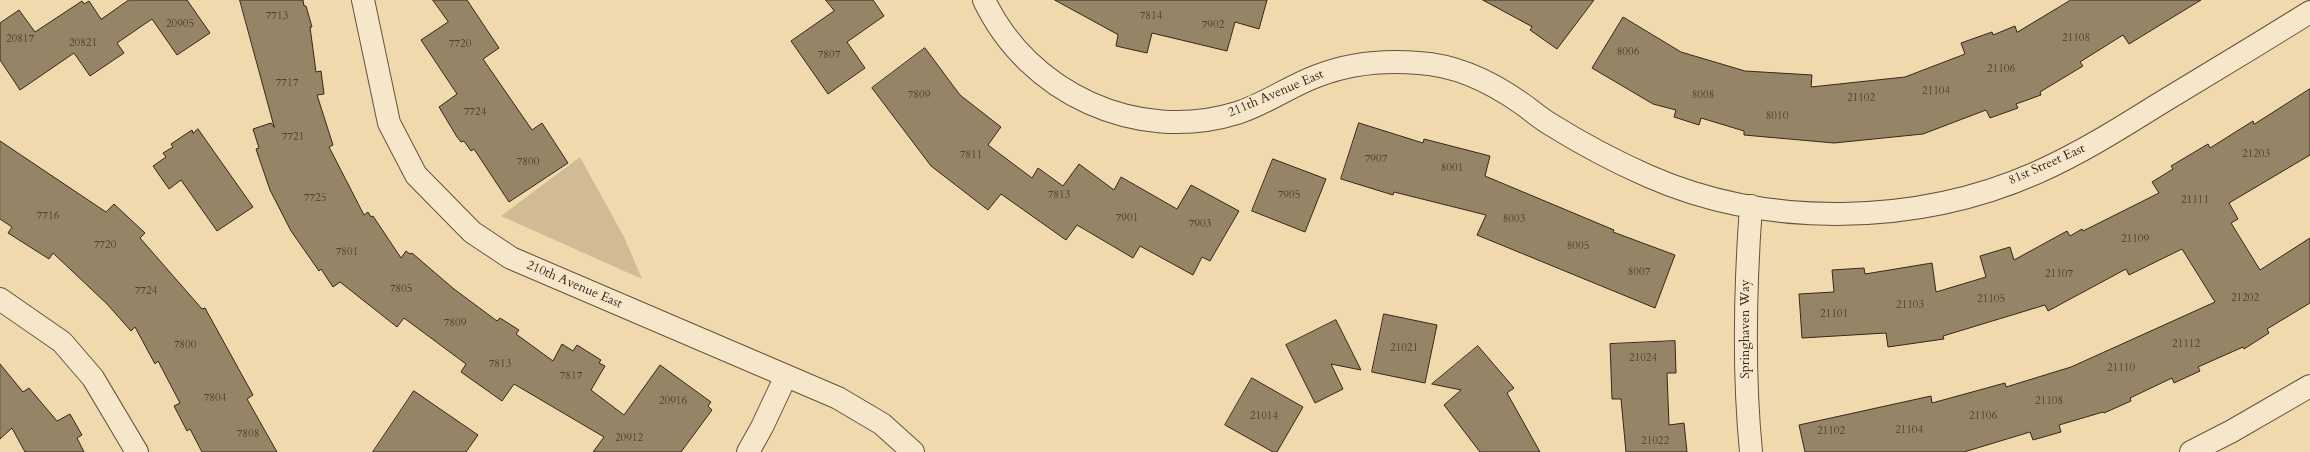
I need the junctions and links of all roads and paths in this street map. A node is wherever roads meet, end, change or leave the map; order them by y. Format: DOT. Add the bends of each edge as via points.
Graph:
graph roads {
  1 [pos="363,0"];
  2 [pos="984,0"];
  3 [pos="2310,12"];
  4 [pos="1751,206"];
  5 [pos="0,299"];
  6 [pos="786,376"];
  7 [pos="2307,394"];
  8 [pos="137,452"];
  9 [pos="748,452"];
  10 [pos="913,452"];
  11 [pos="1751,452"];
  12 [pos="2191,452"];
  1 -- 6 [label="street, 210th Avenue East" via="389,123 416,174 472,232 511,258"];
  2 -- 4 [label="street, 211th Avenue East" via="994,20 1016,50 1034,68 1070,95 1100,109 1132,118 1176,122 1205,120 1238,113 1272,99 1315,76 1350,65 1383,61 1424,63 1452,69 1484,81 1600,154 1665,183 1724,201"];
  3 -- 4 [label="street, 81st Street East" via="2081,151 2033,174 1974,195 1896,210 1834,214"];
  4 -- 11 [label="street, Springhaven Way" via="1744,326 1746,404"];
  5 -- 8 [label="street" via="67,348 93,378"];
  6 -- 9 [label="street"];
  6 -- 10 [label="street, 210th Avenue East" via="838,398 882,424"];
  7 -- 12 [label="street"];
}
